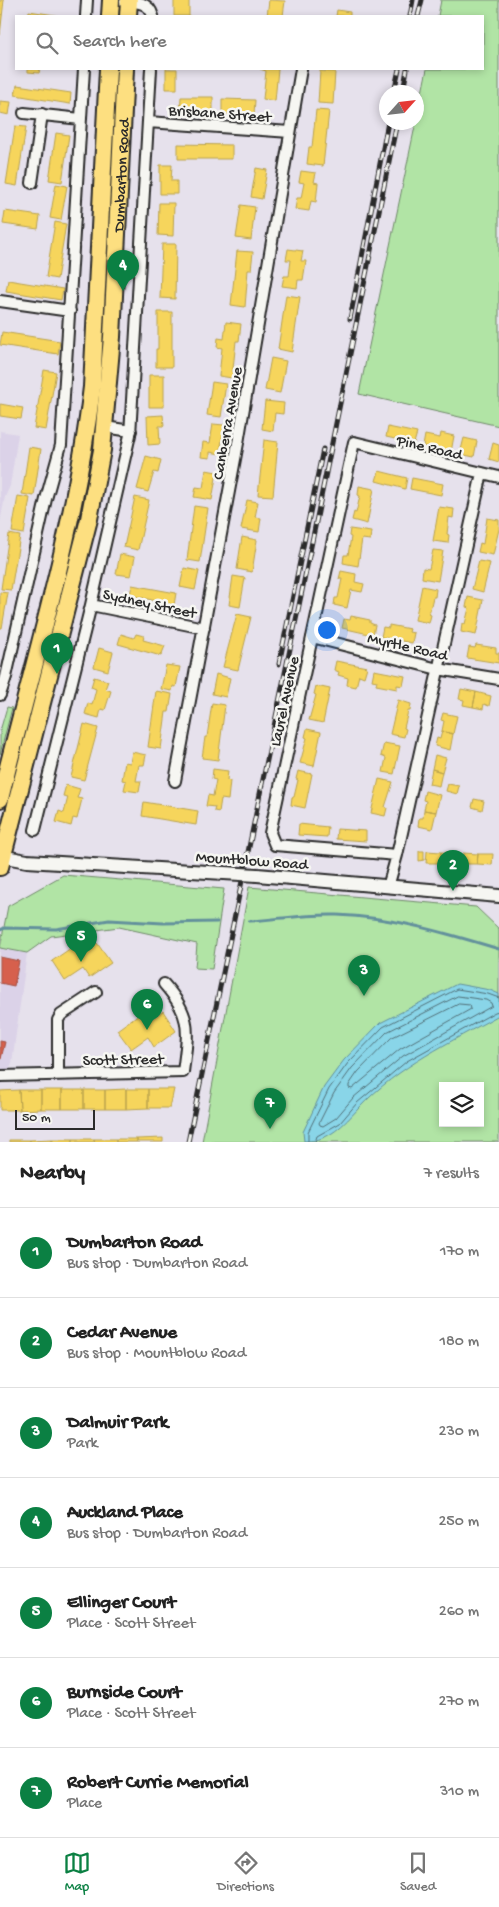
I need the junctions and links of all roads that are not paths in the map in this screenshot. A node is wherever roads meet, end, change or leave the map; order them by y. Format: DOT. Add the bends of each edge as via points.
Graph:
graph roads {
  1 [pos="87,0"];
  2 [pos="111,6"];
  3 [pos="129,6"];
  4 [pos="86,15"];
  5 [pos="152,15"];
  6 [pos="84,70"];
  7 [pos="108,70"];
  8 [pos="126,70"];
  9 [pos="150,70"];
  10 [pos="301,70"];
  11 [pos="24,113"];
  12 [pos="42,114"];
  13 [pos="81,118"];
  14 [pos="148,122"];
  15 [pos="290,132"];
  16 [pos="32,183"];
  17 [pos="0,301"];
  18 [pos="70,311"];
  19 [pos="105,427"];
  20 [pos="131,431"];
  21 [pos="354,442"];
  22 [pos="482,473"];
  23 [pos="499,477"];
  24 [pos="91,605"];
  25 [pos="204,628"];
  26 [pos="312,637"];
  27 [pos="438,668"];
  28 [pos="499,679"];
  29 [pos="0,695"];
  30 [pos="175,781"];
  31 [pos="0,799"];
  32 [pos="35,830"];
  33 [pos="397,855"];
  34 [pos="1,860"];
  35 [pos="388,887"];
  36 [pos="499,896"];
  37 [pos="164,984"];
  38 [pos="96,992"];
  39 [pos="58,1075"];
  40 [pos="0,1076"];
  1 -- 4 [label="street"];
  2 -- 3 [label="street"];
  3 -- 5 [label="street" via="142,3 148,6"];
  6 -- 13 [label="street"];
  7 -- 31 [label="main road, Dumbarton Road" via="92,388 86,438 66,538"];
  8 -- 19 [label="main road, Dumbarton Road"];
  9 -- 14 [label="street, Dumbarton Road"];
  10 -- 15 [label="street, Canberra Avenue"];
  11 -- 12 [label="street"];
  12 -- 13 [label="street"];
  12 -- 16 [label="street"];
  13 -- 18 [label="street"];
  14 -- 15 [label="street, Brisbane Street"];
  14 -- 20 [label="street, Dumbarton Road"];
  15 -- 25 [label="street, Canberra Avenue"];
  17 -- 18 [label="street"];
  18 -- 29 [label="street" via="60,445"];
  19 -- 20 [label="street"];
  19 -- 34 [label="main road, Dumbarton Road" via="97,486"];
  20 -- 24 [label="street, Dumbarton Road"];
  21 -- 22 [label="street, Pine Road"];
  21 -- 26 [label="street, Laurel Avenue"];
  22 -- 23 [label="street, Pine Road"];
  22 -- 27 [label="street"];
  24 -- 25 [label="street, Sydney Street"];
  24 -- 32 [label="street, Dumbarton Road"];
  25 -- 30 [label="street, Canberra Avenue"];
  26 -- 27 [label="street, Myrtle Road"];
  26 -- 33 [label="street, Laurel Avenue" via="270,833 275,845"];
  27 -- 28 [label="street, Myrtle Road"];
  27 -- 33 [label="street"];
  33 -- 35 [label="street"];
  34 -- 35 [label="street, Mountblow Road, bridge" via="256,875"];
  35 -- 36 [label="street, Mountblow Road"];
  37 -- 39 [label="street, Scott Street" via="185,1015 188,1033 183,1072"];
  38 -- 39 [label="street, Scott Street" via="58,1020"];
  39 -- 40 [label="street, Scott Street"];
}
